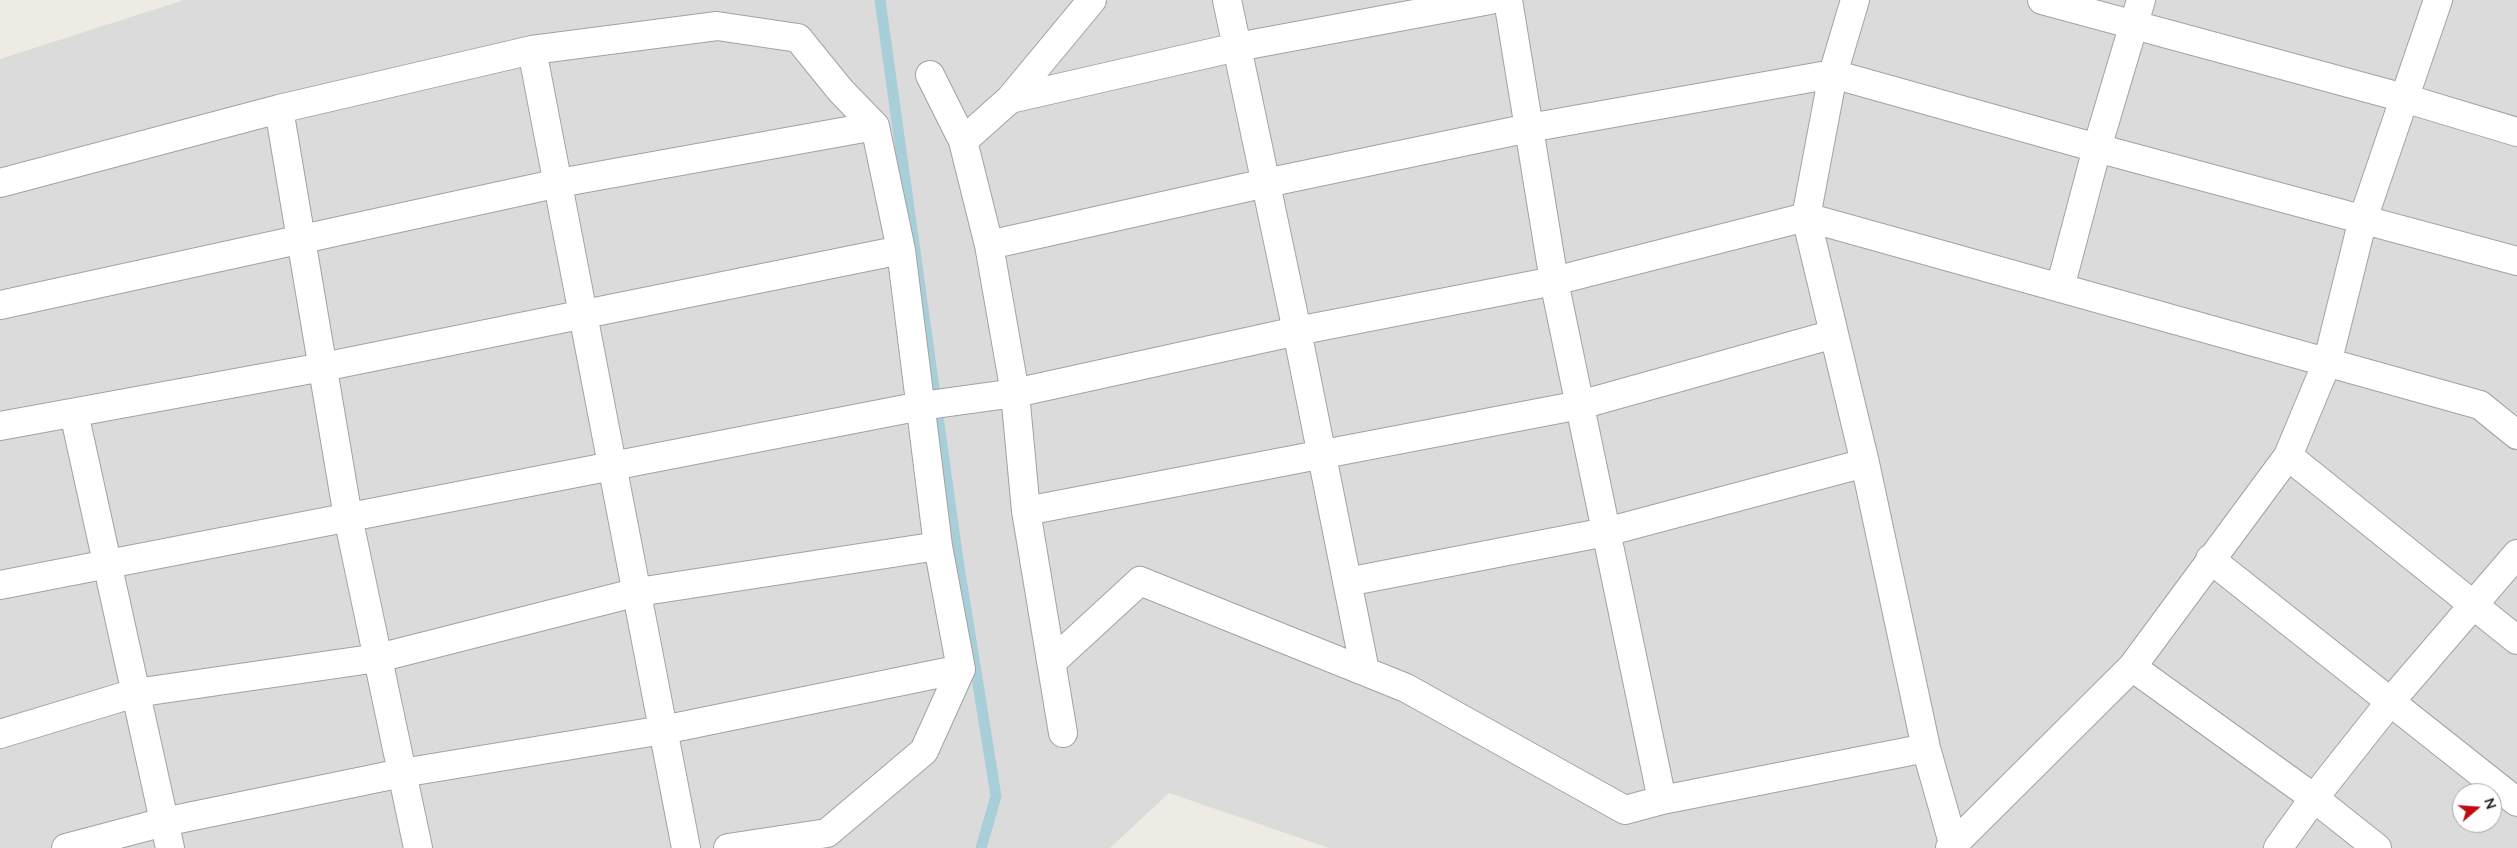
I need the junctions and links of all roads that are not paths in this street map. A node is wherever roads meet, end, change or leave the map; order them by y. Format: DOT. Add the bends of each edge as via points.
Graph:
graph roads {
  1 [pos="1092,0"];
  2 [pos="1228,0"];
  3 [pos="1490,0"];
  4 [pos="1508,0"];
  5 [pos="1855,0"];
  6 [pos="2042,0"];
  7 [pos="2438,0"];
  8 [pos="2137,13"];
  9 [pos="1237,47"];
  10 [pos="532,50"];
  11 [pos="1833,74"];
  12 [pos="930,75"];
  13 [pos="2404,98"];
  14 [pos="1010,100"];
  15 [pos="279,109"];
  16 [pos="875,126"];
  17 [pos="1529,128"];
  18 [pos="2517,132"];
  19 [pos="962,142"];
  20 [pos="2097,148"];
  21 [pos="0,182"];
  22 [pos="559,183"];
  23 [pos="1266,183"];
  24 [pos="1806,217"];
  25 [pos="2363,218"];
  26 [pos="301,241"];
  27 [pos="989,245"];
  28 [pos="901,250"];
  29 [pos="2517,261"];
  30 [pos="1554,281"];
  31 [pos="2060,288"];
  32 [pos="0,305"];
  33 [pos="584,315"];
  34 [pos="1297,331"];
  35 [pos="1834,334"];
  36 [pos="2328,360"];
  37 [pos="323,367"];
  38 [pos="1007,394"];
  39 [pos="927,405"];
  40 [pos="1580,405"];
  41 [pos="74,413"];
  42 [pos="0,426"];
  43 [pos="2517,435"];
  44 [pos="1322,454"];
  45 [pos="2288,456"];
  46 [pos="1865,464"];
  47 [pos="614,465"];
  48 [pos="1026,511"];
  49 [pos="348,517"];
  50 [pos="1606,532"];
  51 [pos="938,546"];
  52 [pos="2517,554"];
  53 [pos="2210,559"];
  54 [pos="106,564"];
  55 [pos="1347,582"];
  56 [pos="0,585"];
  57 [pos="638,592"];
  58 [pos="2475,605"];
  59 [pos="2517,640"];
  60 [pos="378,658"];
  61 [pos="1052,662"];
  62 [pos="2132,667"];
  63 [pos="961,668"];
  64 [pos="1364,671"];
  65 [pos="135,693"];
  66 [pos="2390,702"];
  67 [pos="663,730"];
  68 [pos="0,734"];
  69 [pos="1063,734"];
  70 [pos="1926,748"];
  71 [pos="402,774"];
  72 [pos="2314,798"];
  73 [pos="1662,800"];
  74 [pos="2517,802"];
  75 [pos="167,835"];
  76 [pos="1951,845"];
  77 [pos="66,848"];
  78 [pos="418,848"];
  79 [pos="686,848"];
  80 [pos="728,848"];
  81 [pos="2278,848"];
  82 [pos="2377,848"];
  1 -- 14 [label="street"];
  2 -- 9 [label="street"];
  3 -- 9 [label="street"];
  4 -- 17 [label="street"];
  5 -- 11 [label="street"];
  6 -- 8 [label="street"];
  7 -- 13 [label="street"];
  8 -- 13 [label="street"];
  8 -- 20 [label="street"];
  9 -- 14 [label="street"];
  9 -- 23 [label="street"];
  10 -- 15 [label="street"];
  10 -- 16 [label="street" via="716,26 798,38 841,91"];
  10 -- 22 [label="street"];
  11 -- 17 [label="street"];
  11 -- 20 [label="street"];
  11 -- 24 [label="street"];
  12 -- 19 [label="street"];
  13 -- 18 [label="street"];
  13 -- 25 [label="street"];
  14 -- 19 [label="street"];
  15 -- 21 [label="street"];
  15 -- 26 [label="street"];
  16 -- 22 [label="street"];
  16 -- 28 [label="street"];
  17 -- 23 [label="street"];
  17 -- 30 [label="street"];
  19 -- 27 [label="street"];
  20 -- 25 [label="street"];
  20 -- 31 [label="street"];
  22 -- 26 [label="street"];
  22 -- 33 [label="street"];
  23 -- 27 [label="street"];
  23 -- 34 [label="street"];
  24 -- 30 [label="street"];
  24 -- 31 [label="street"];
  24 -- 35 [label="street"];
  25 -- 29 [label="street"];
  25 -- 36 [label="street"];
  26 -- 32 [label="street"];
  26 -- 37 [label="street"];
  27 -- 38 [label="street"];
  28 -- 33 [label="street"];
  28 -- 39 [label="street"];
  30 -- 34 [label="street"];
  30 -- 40 [label="street"];
  31 -- 36 [label="street"];
  33 -- 37 [label="street"];
  33 -- 47 [label="street"];
  34 -- 38 [label="street"];
  34 -- 44 [label="street"];
  35 -- 40 [label="street"];
  35 -- 46 [label="street"];
  36 -- 43 [label="street" via="2480,405"];
  36 -- 45 [label="street"];
  37 -- 41 [label="street"];
  37 -- 49 [label="street"];
  38 -- 39 [label="street"];
  38 -- 48 [label="street"];
  39 -- 47 [label="street"];
  39 -- 51 [label="street"];
  40 -- 44 [label="street"];
  40 -- 50 [label="street"];
  41 -- 42 [label="street"];
  41 -- 54 [label="street"];
  44 -- 48 [label="street"];
  44 -- 55 [label="street"];
  45 -- 53 [label="street"];
  45 -- 58 [label="street"];
  46 -- 50 [label="street"];
  46 -- 70 [label="street"];
  47 -- 49 [label="street"];
  47 -- 57 [label="street"];
  48 -- 61 [label="street"];
  49 -- 54 [label="street"];
  49 -- 60 [label="street"];
  50 -- 55 [label="street"];
  50 -- 73 [label="street"];
  51 -- 57 [label="street"];
  51 -- 63 [label="street"];
  52 -- 58 [label="street"];
  53 -- 62 [label="street"];
  53 -- 66 [label="street"];
  54 -- 56 [label="street"];
  54 -- 65 [label="street"];
  55 -- 64 [label="street"];
  57 -- 60 [label="street"];
  57 -- 67 [label="street"];
  58 -- 59 [label="street"];
  58 -- 66 [label="street"];
  60 -- 65 [label="street"];
  60 -- 71 [label="street"];
  61 -- 64 [label="street" via="1140,581"];
  61 -- 69 [label="street"];
  62 -- 72 [label="street"];
  62 -- 76 [label="street"];
  63 -- 67 [label="street"];
  63 -- 80 [label="street" via="924,751 827,833"];
  64 -- 73 [label="street" via="1406,688 1625,810"];
  65 -- 68 [label="street"];
  65 -- 75 [label="street"];
  66 -- 72 [label="street"];
  66 -- 74 [label="street"];
  67 -- 71 [label="street"];
  67 -- 79 [label="street"];
  70 -- 73 [label="street"];
  70 -- 76 [label="street"];
  71 -- 75 [label="street"];
  71 -- 78 [label="street"];
  72 -- 81 [label="street"];
  72 -- 82 [label="street"];
  75 -- 77 [label="street"];
}
